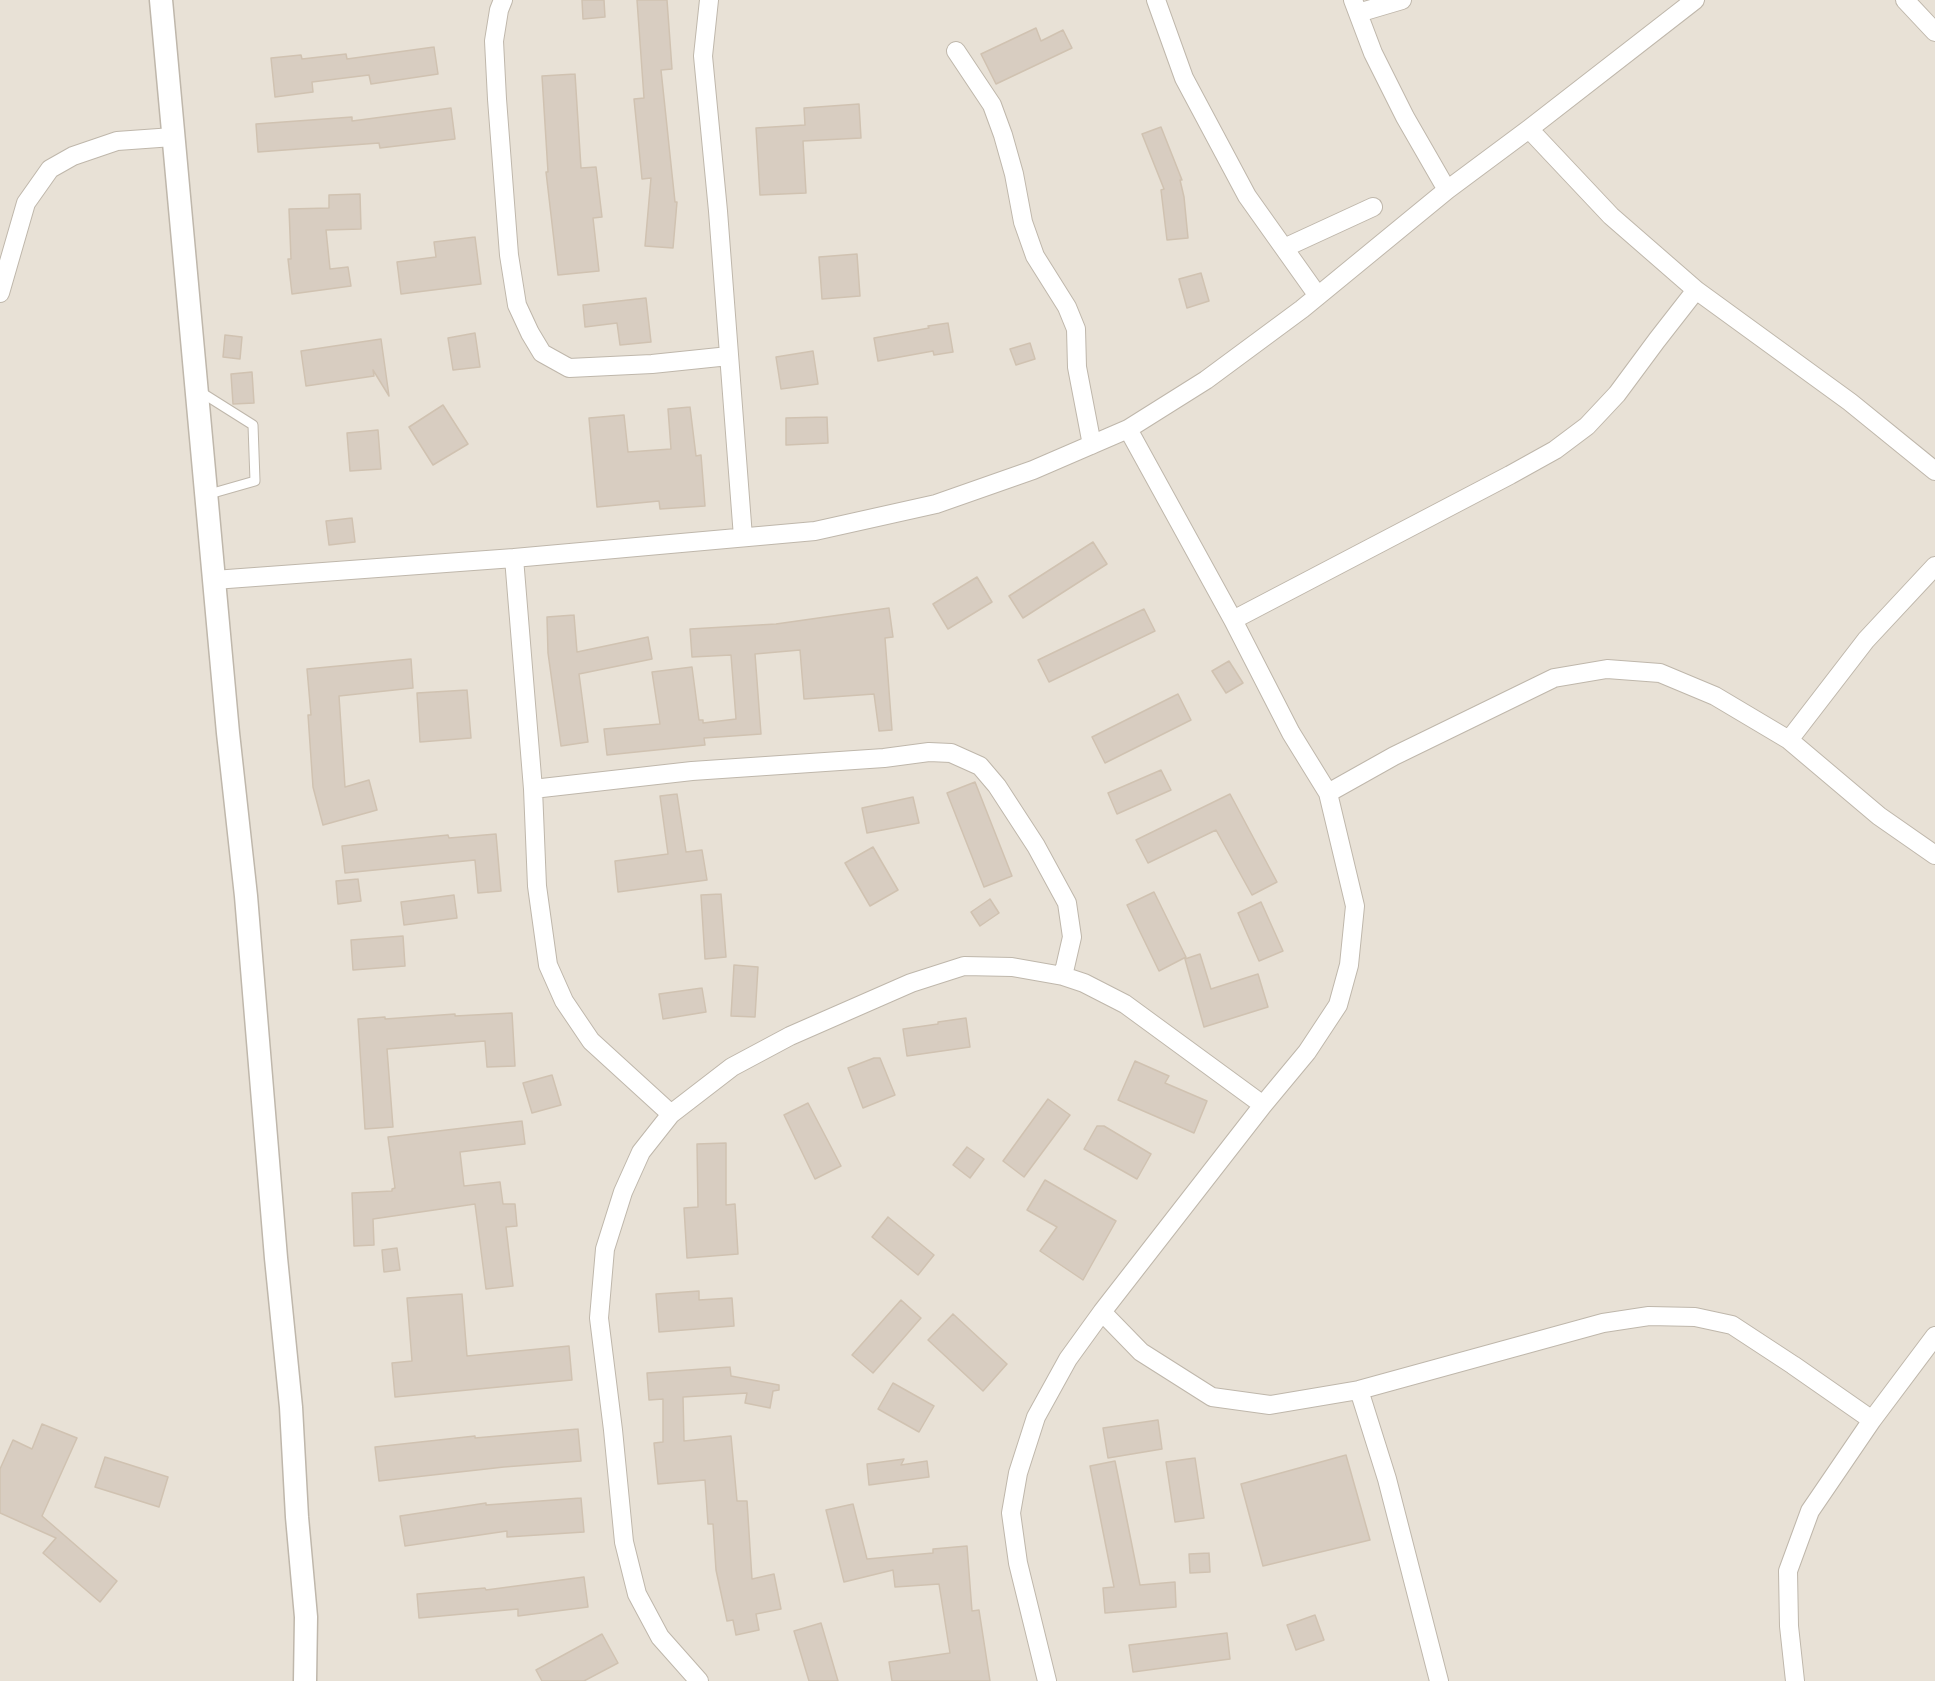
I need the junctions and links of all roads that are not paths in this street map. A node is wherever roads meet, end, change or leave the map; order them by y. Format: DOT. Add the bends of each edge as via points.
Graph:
graph roads {
  1 [pos="161,0"];
  2 [pos="503,0"];
  3 [pos="709,0"];
  4 [pos="1156,0"];
  5 [pos="1402,0"];
  6 [pos="1695,0"];
  7 [pos="1905,0"];
  8 [pos="1355,6"];
  9 [pos="1935,32"];
  10 [pos="956,51"];
  11 [pos="1529,129"];
  12 [pos="173,137"];
  13 [pos="1447,190"];
  14 [pos="1373,207"];
  15 [pos="1284,248"];
  16 [pos="1696,290"];
  17 [pos="0,293"];
  18 [pos="1318,296"];
  19 [pos="729,356"];
  20 [pos="196,390"];
  21 [pos="1128,429"];
  22 [pos="1092,445"];
  23 [pos="1935,471"];
  24 [pos="206,495"];
  25 [pos="743,537"];
  26 [pos="514,558"];
  27 [pos="1935,566"];
  28 [pos="214,580"];
  29 [pos="1233,620"];
  30 [pos="1789,741"];
  31 [pos="533,789"];
  32 [pos="1328,793"];
  33 [pos="1935,855"];
  34 [pos="1063,976"];
  35 [pos="1263,1105"];
  36 [pos="670,1114"];
  37 [pos="1102,1312"];
  38 [pos="1935,1336"];
  39 [pos="1359,1390"];
  40 [pos="1872,1420"];
  41 [pos="305,1681"];
  42 [pos="699,1681"];
  43 [pos="1047,1681"];
  44 [pos="1439,1681"];
  45 [pos="1795,1681"];
  1 -- 12 [label="street"];
  2 -- 19 [label="street" via="494,41 509,255 517,305 542,353 568,368"];
  3 -- 19 [label="street" via="703,56"];
  4 -- 15 [label="street" via="1184,78 1247,196"];
  5 -- 8 [label="street"];
  6 -- 11 [label="street"];
  7 -- 9 [label="street"];
  8 -- 13 [label="street" via="1399,106"];
  10 -- 22 [label="street" via="992,105 1035,256 1076,329 1077,366"];
  11 -- 13 [label="street"];
  11 -- 16 [label="street" via="1611,216"];
  12 -- 17 [label="street" via="117,141 73,156 50,169 26,203"];
  12 -- 20 [label="street"];
  13 -- 18 [label="street"];
  14 -- 15 [label="street"];
  15 -- 18 [label="street"];
  16 -- 23 [label="street" via="1850,402"];
  16 -- 29 [label="street" via="1617,394 1587,426 1555,450"];
  18 -- 21 [label="street" via="1206,380"];
  19 -- 25 [label="street"];
  20 -- 24 [label="street"];
  20 -- 24 [label="lane" via="253,425 255,481"];
  21 -- 22 [label="street"];
  21 -- 29 [label="street"];
  22 -- 25 [label="street" via="936,504 815,531"];
  24 -- 28 [label="street"];
  25 -- 26 [label="street"];
  26 -- 28 [label="street"];
  26 -- 31 [label="street"];
  27 -- 30 [label="street" via="1866,640"];
  28 -- 41 [label="street" via="291,1407 306,1617"];
  29 -- 32 [label="street" via="1291,733"];
  30 -- 32 [label="street" via="1715,696 1660,673 1607,669 1554,678 1394,756"];
  30 -- 33 [label="street" via="1879,816"];
  31 -- 34 [label="street" via="692,771 951,753 980,766 997,786 1067,903 1072,936"];
  31 -- 36 [label="street" via="537,886 548,965 564,1001 591,1041"];
  32 -- 35 [label="street" via="1355,906 1349,965 1338,1005 1307,1052"];
  34 -- 35 [label="street" via="1125,1005"];
  34 -- 36 [label="street" via="1012,967 964,966 912,983 732,1066"];
  35 -- 37 [label="street"];
  36 -- 42 [label="street" via="641,1152 623,1192 605,1249 599,1318 624,1542 637,1594 660,1637"];
  37 -- 39 [label="street" via="1141,1352 1212,1397 1270,1405"];
  37 -- 43 [label="street" via="1068,1359 1036,1417 1018,1473 1011,1513 1018,1563"];
  38 -- 40 [label="street"];
  39 -- 40 [label="street" via="1603,1323 1649,1316 1695,1317 1732,1325"];
  39 -- 44 [label="street" via="1387,1479"];
  40 -- 45 [label="street" via="1810,1512 1788,1571"];
}
